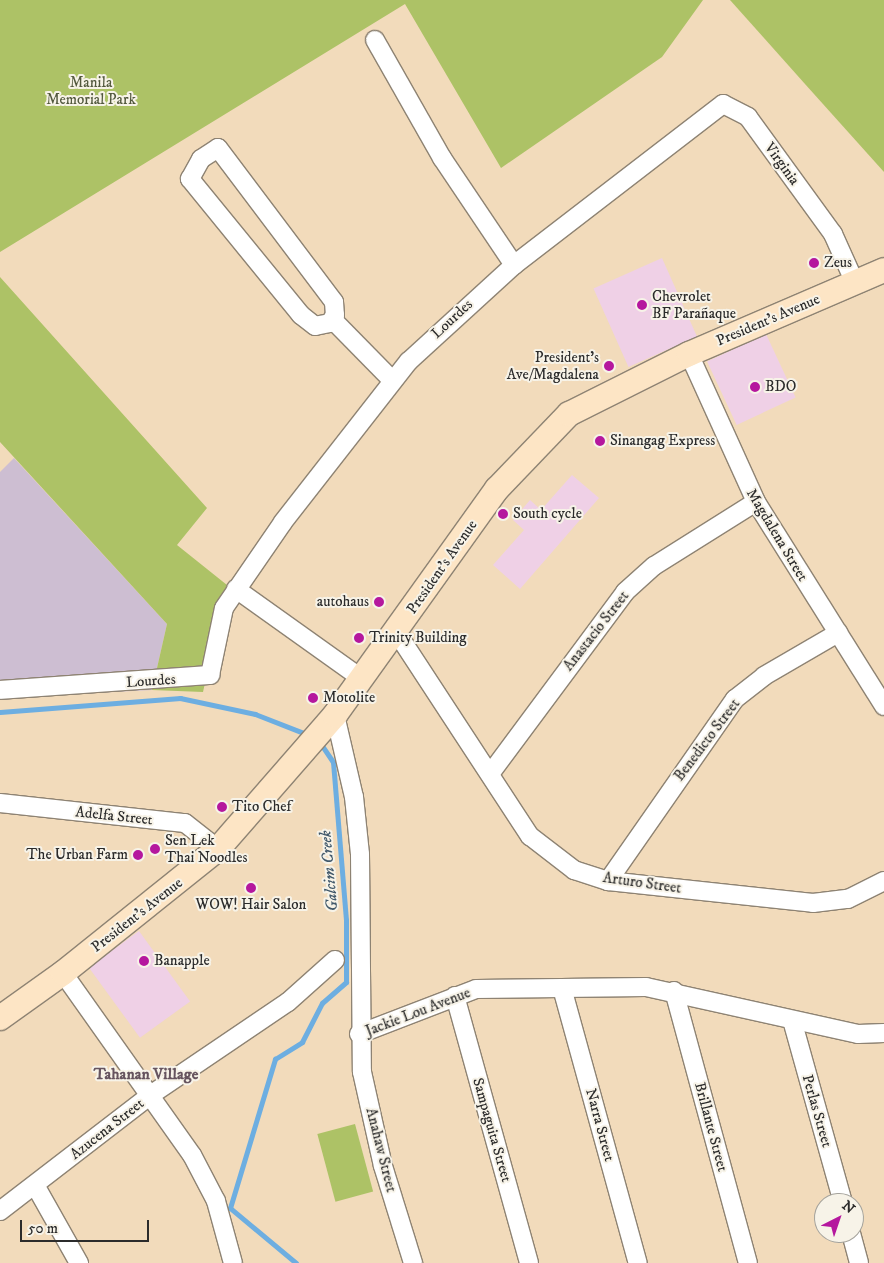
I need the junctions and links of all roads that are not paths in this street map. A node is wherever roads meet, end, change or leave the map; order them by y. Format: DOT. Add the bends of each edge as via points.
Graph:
graph roads {
  1 [pos="375,40"];
  2 [pos="723,104"];
  3 [pos="514,265"];
  4 [pos="884,270"];
  5 [pos="856,282"];
  6 [pos="333,320"];
  7 [pos="689,354"];
  8 [pos="392,380"];
  9 [pos="756,502"];
  10 [pos="236,589"];
  11 [pos="397,633"];
  12 [pos="838,633"];
  13 [pos="362,679"];
  14 [pos="0,690"];
  15 [pos="884,706"];
  16 [pos="328,723"];
  17 [pos="490,774"];
  18 [pos="0,803"];
  19 [pos="218,849"];
  20 [pos="608,881"];
  21 [pos="884,881"];
  22 [pos="335,960"];
  23 [pos="63,973"];
  24 [pos="562,988"];
  25 [pos="674,991"];
  26 [pos="454,996"];
  27 [pos="0,1018"];
  28 [pos="792,1020"];
  29 [pos="884,1033"];
  30 [pos="359,1034"];
  31 [pos="152,1094"];
  32 [pos="36,1185"];
  33 [pos="839,1193"];
  34 [pos="0,1211"];
  35 [pos="854,1243"];
  36 [pos="79,1263"];
  37 [pos="233,1263"];
  38 [pos="413,1263"];
  39 [pos="529,1263"];
  40 [pos="638,1263"];
  41 [pos="748,1263"];
  42 [pos="859,1263"];
  1 -- 3 [label="street" via="442,158"];
  2 -- 3 [label="street, Lourdes"];
  2 -- 5 [label="street, Virginia" via="748,117 833,234"];
  3 -- 8 [label="street, Lourdes" via="449,319"];
  4 -- 5 [label="street, President's Avenue"];
  5 -- 7 [label="street, President's Avenue"];
  6 -- 6 [label="street" via="334,302 225,151 218,148 201,159 190,179 278,289 313,326"];
  6 -- 8 [label="street"];
  7 -- 9 [label="street, Magdalena Street"];
  7 -- 11 [label="street, President's Avenue" via="569,414 532,447 497,489"];
  8 -- 10 [label="street, Lourdes"];
  9 -- 12 [label="street, Magdalena Street"];
  9 -- 17 [label="street, Anastacio Street" via="654,566 625,592"];
  10 -- 13 [label="street"];
  10 -- 14 [label="street, Lourdes" via="224,608 210,675"];
  11 -- 13 [label="street, President's Avenue"];
  11 -- 17 [label="street, Arturo Street"];
  12 -- 15 [label="street, Magdalena Street"];
  12 -- 20 [label="street, Benedicto Street" via="764,676 735,700"];
  13 -- 16 [label="street, President's Avenue"];
  16 -- 19 [label="street, President's Avenue"];
  16 -- 30 [label="street, Jackie Lou Avenue" via="351,780 360,854"];
  17 -- 20 [label="street, Arturo Street" via="530,836 545,851 574,870"];
  18 -- 19 [label="street, Adelfa Street" via="186,824"];
  19 -- 23 [label="street, President's Avenue"];
  20 -- 21 [label="street, Arturo Street" via="813,903 848,899"];
  22 -- 31 [label="street, Azucena Street" via="288,1002"];
  23 -- 27 [label="street, President's Avenue"];
  23 -- 31 [label="street"];
  24 -- 25 [label="street, Jackie Lou Avenue"];
  24 -- 26 [label="street, Jackie Lou Avenue" via="476,989"];
  24 -- 40 [label="street, Narra Street"];
  25 -- 28 [label="street, Jackie Lou Avenue"];
  25 -- 41 [label="street, Brillante Street"];
  26 -- 30 [label="street, Jackie Lou Avenue"];
  26 -- 39 [label="street, Sampaguita Street"];
  28 -- 29 [label="street, Jackie Lou Avenue" via="858,1034"];
  28 -- 33 [label="street, Perlas Street"];
  30 -- 38 [label="street, Anahaw Street" via="383,1166"];
  31 -- 32 [label="street, Azucena Street"];
  31 -- 37 [label="street" via="216,1201"];
  32 -- 34 [label="street, Azucena Street"];
  32 -- 36 [label="street"];
  35 -- 42 [label="street"];
}
